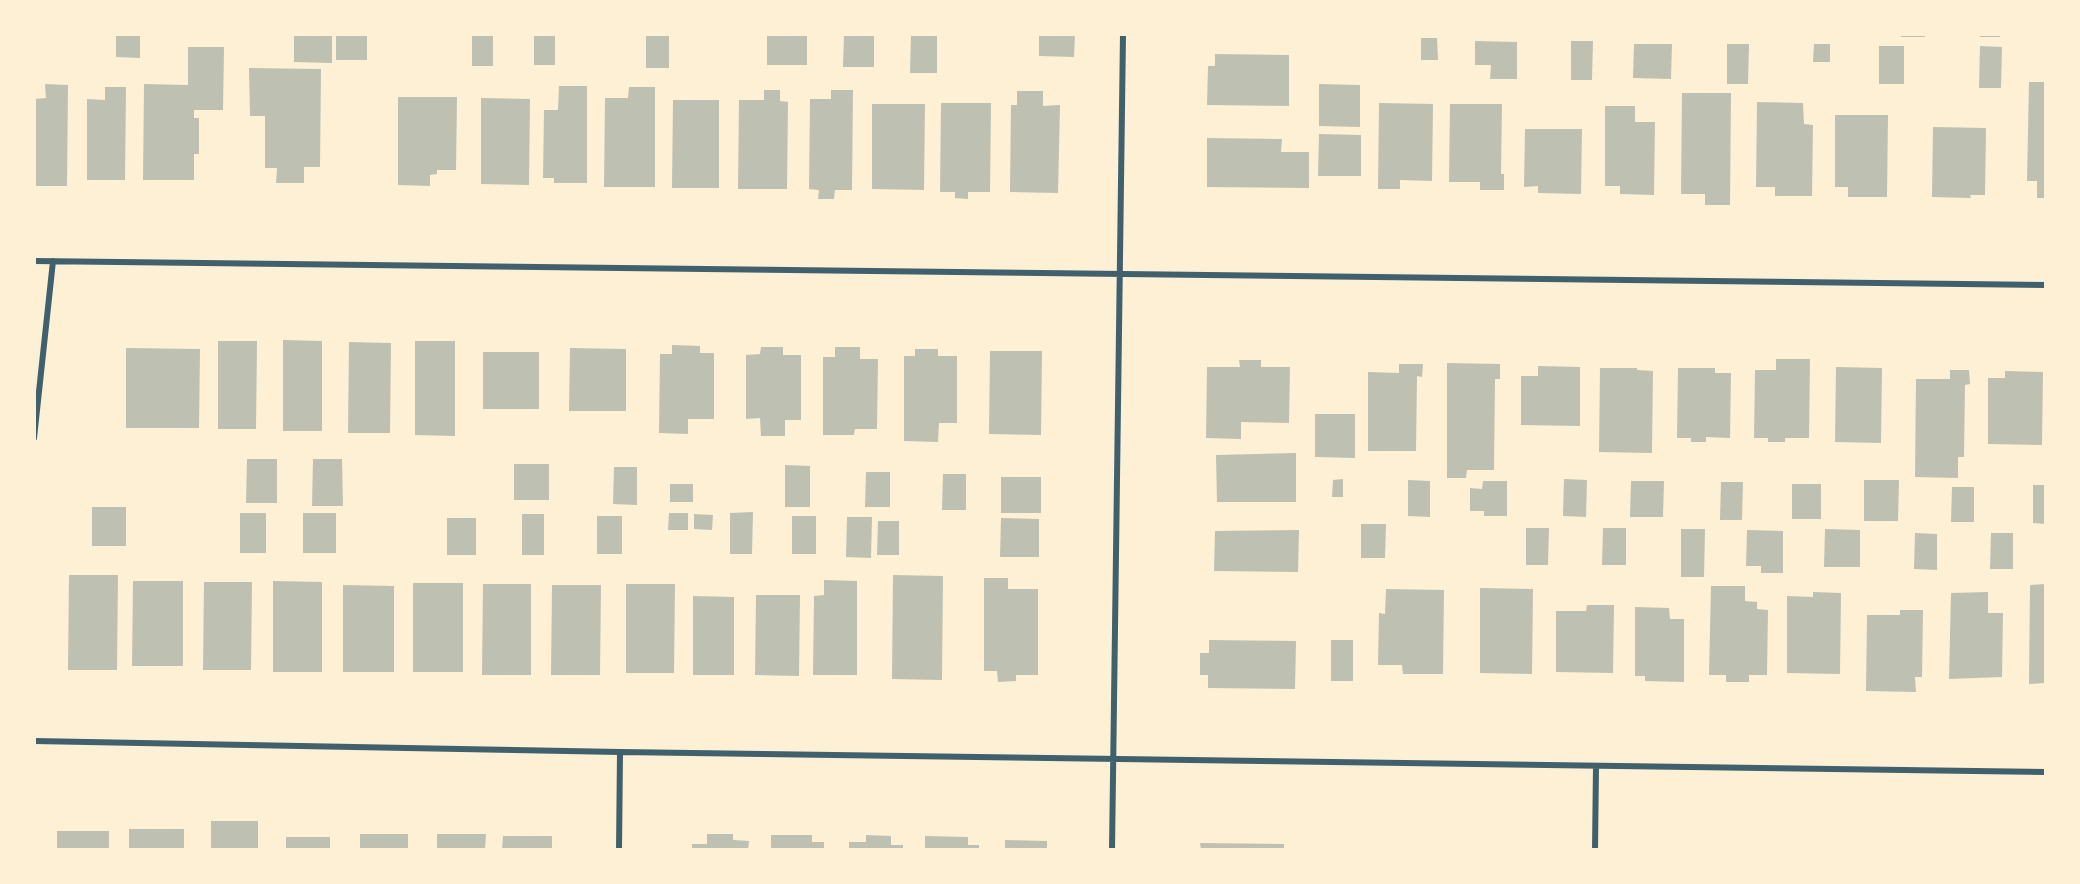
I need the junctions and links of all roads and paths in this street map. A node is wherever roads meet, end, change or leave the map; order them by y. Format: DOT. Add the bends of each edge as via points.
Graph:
graph roads {
  1 [pos="1123,34"];
  2 [pos="34,261"];
  3 [pos="53,261"];
  4 [pos="1120,274"];
  5 [pos="2046,285"];
  6 [pos="34,438"];
  7 [pos="34,741"];
  8 [pos="620,752"];
  9 [pos="1113,759"];
  10 [pos="1596,766"];
  11 [pos="2046,772"];
  12 [pos="619,849"];
  13 [pos="1112,849"];
  14 [pos="1595,849"];
  1 -- 4 [label="street"];
  2 -- 3 [label="street"];
  3 -- 4 [label="street"];
  3 -- 6 [label="street"];
  4 -- 5 [label="street"];
  4 -- 9 [label="street"];
  7 -- 8 [label="street"];
  8 -- 9 [label="street"];
  8 -- 12 [label="street"];
  9 -- 10 [label="street"];
  9 -- 13 [label="street"];
  10 -- 11 [label="street"];
  10 -- 14 [label="street"];
}
